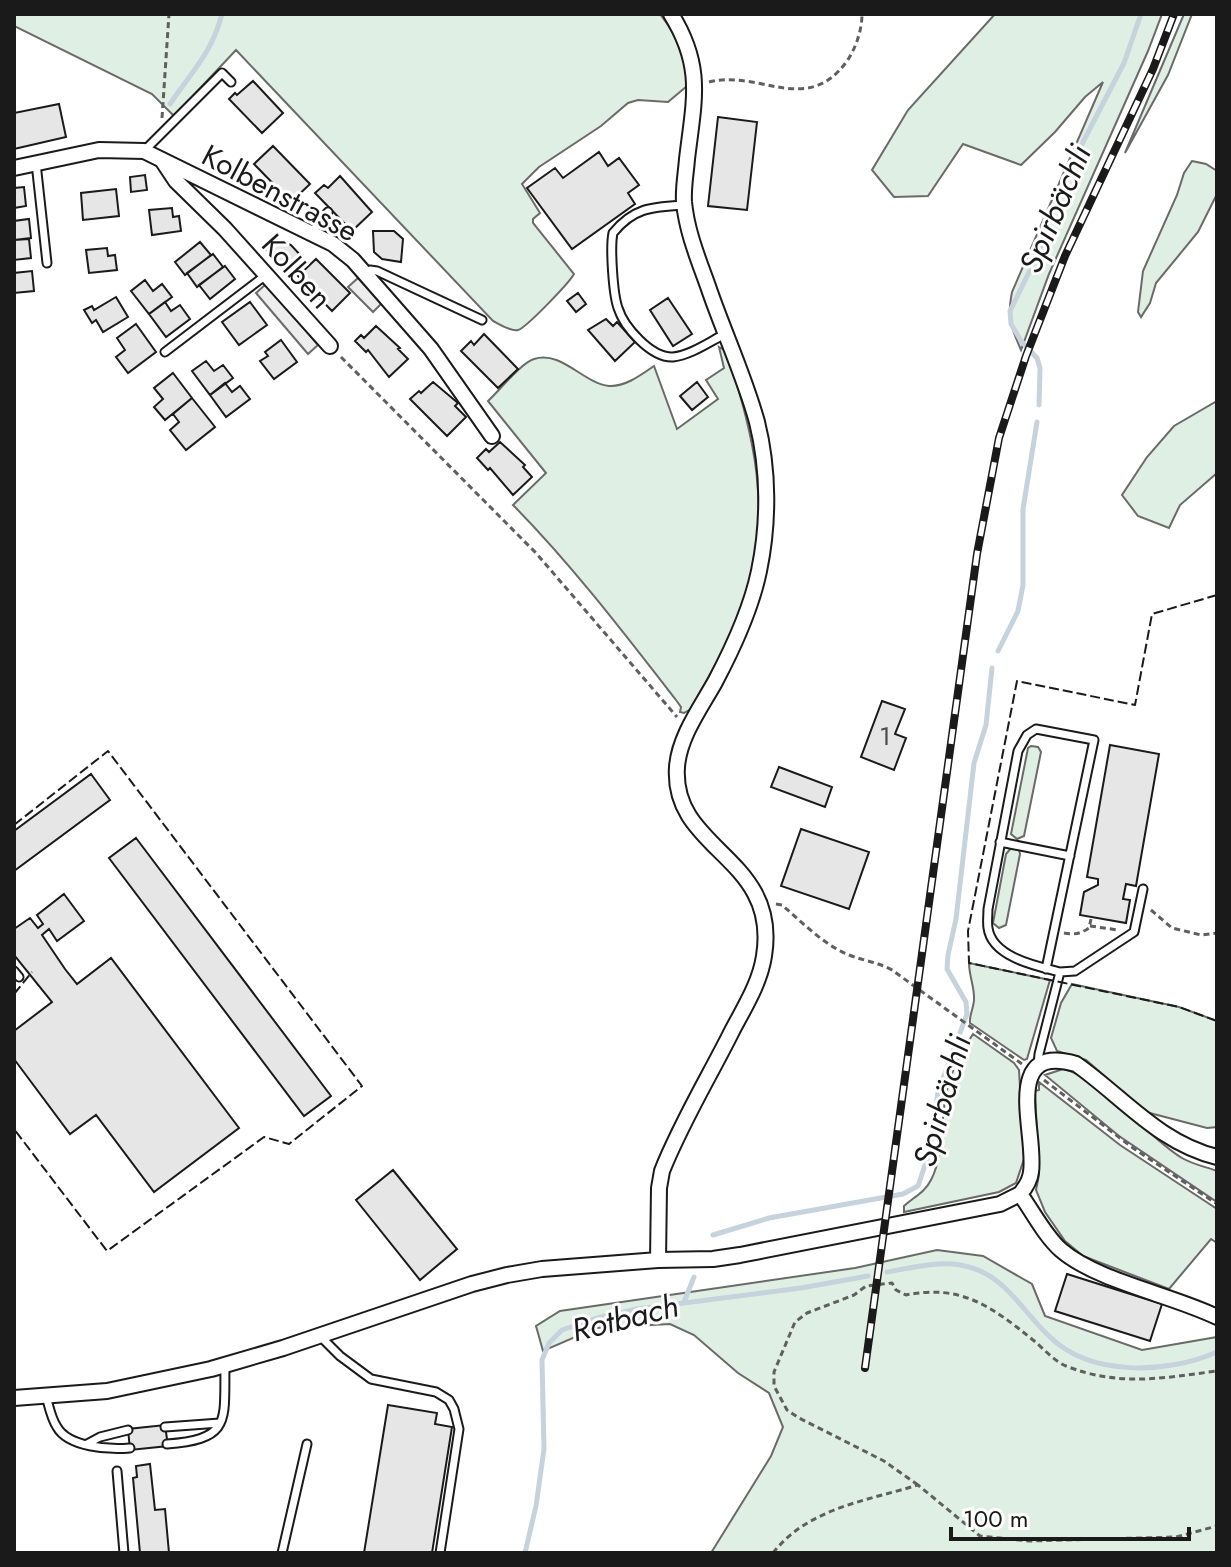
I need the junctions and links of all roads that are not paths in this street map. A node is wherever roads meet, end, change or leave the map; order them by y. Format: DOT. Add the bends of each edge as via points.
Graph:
graph roads {
  1 [pos="671,14"];
  2 [pos="231,82"];
  3 [pos="144,151"];
  4 [pos="162,160"];
  5 [pos="36,163"];
  6 [pos="14,168"];
  7 [pos="684,205"];
  8 [pos="328,212"];
  9 [pos="311,233"];
  10 [pos="47,263"];
  11 [pos="365,273"];
  12 [pos="266,275"];
  13 [pos="482,320"];
  14 [pos="725,334"];
  15 [pos="330,346"];
  16 [pos="165,352"];
  17 [pos="492,436"];
  18 [pos="1000,842"];
  19 [pos="1070,856"];
  20 [pos="1143,889"];
  21 [pos="1046,969"];
  22 [pos="1060,972"];
  23 [pos="1035,1069"];
  24 [pos="1217,1157"];
  25 [pos="1020,1194"];
  26 [pos="658,1260"];
  27 [pos="1217,1317"];
  28 [pos="320,1336"];
  29 [pos="225,1365"];
  30 [pos="46,1396"];
  31 [pos="14,1398"];
  32 [pos="220,1423"];
  33 [pos="165,1427"];
  34 [pos="128,1430"];
  35 [pos="87,1444"];
  36 [pos="167,1444"];
  37 [pos="307,1444"];
  38 [pos="130,1448"];
  39 [pos="117,1471"];
  40 [pos="124,1553"];
  41 [pos="282,1553"];
  42 [pos="440,1553"];
  1 -- 7 [label="street" via="691,56 696,88"];
  2 -- 3 [label="lane" via="222,73"];
  3 -- 4 [label="street, Kolbenstrasse"];
  3 -- 5 [label="street, Kolbenstrasse" via="99,150"];
  4 -- 9 [label="street, Kolbenstrasse"];
  4 -- 12 [label="street, Kolben"];
  5 -- 6 [label="street, Kolbenstrasse"];
  5 -- 10 [label="lane"];
  7 -- 14 [label="street"];
  7 -- 14 [label="lane" via="638,211 613,233 617,306 624,321 663,356 689,352"];
  8 -- 9 [label="lane"];
  9 -- 11 [label="street, Kolbenstrasse" via="333,244"];
  11 -- 13 [label="lane" via="377,271"];
  11 -- 17 [label="street, Kolbenstrasse" via="431,349"];
  12 -- 15 [label="street, Kolben"];
  12 -- 16 [label="lane"];
  14 -- 26 [label="street" via="757,422 766,475 766,524 759,573 742,626 688,730 677,763 677,788 689,819 751,882 762,902 764,957 752,993 662,1171"];
  18 -- 19 [label="lane"];
  18 -- 19 [label="lane" via="1018,751 1027,735 1036,729 1094,740"];
  18 -- 21 [label="lane" via="987,930 998,947"];
  19 -- 21 [label="lane"];
  20 -- 22 [label="lane" via="1134,932 1075,971"];
  21 -- 22 [label="lane"];
  22 -- 23 [label="lane"];
  23 -- 24 [label="street" via="1063,1060 1076,1064 1171,1139"];
  23 -- 25 [label="street" via="1027,1088 1031,1176"];
  25 -- 26 [label="street" via="1000,1204 740,1255"];
  25 -- 27 [label="street" via="1060,1249 1088,1268"];
  26 -- 28 [label="street" via="507,1275"];
  28 -- 29 [label="street"];
  28 -- 42 [label="lane" via="371,1379 436,1392 454,1409 459,1429"];
  29 -- 30 [label="street" via="107,1391"];
  29 -- 32 [label="lane" via="225,1412"];
  30 -- 31 [label="street"];
  30 -- 35 [label="lane" via="57,1427 68,1440"];
  32 -- 33 [label="lane"];
  32 -- 36 [label="lane" via="200,1441"];
  34 -- 35 [label="lane"];
  35 -- 38 [label="lane"];
  37 -- 41 [label="lane"];
  39 -- 40 [label="lane"];
}
